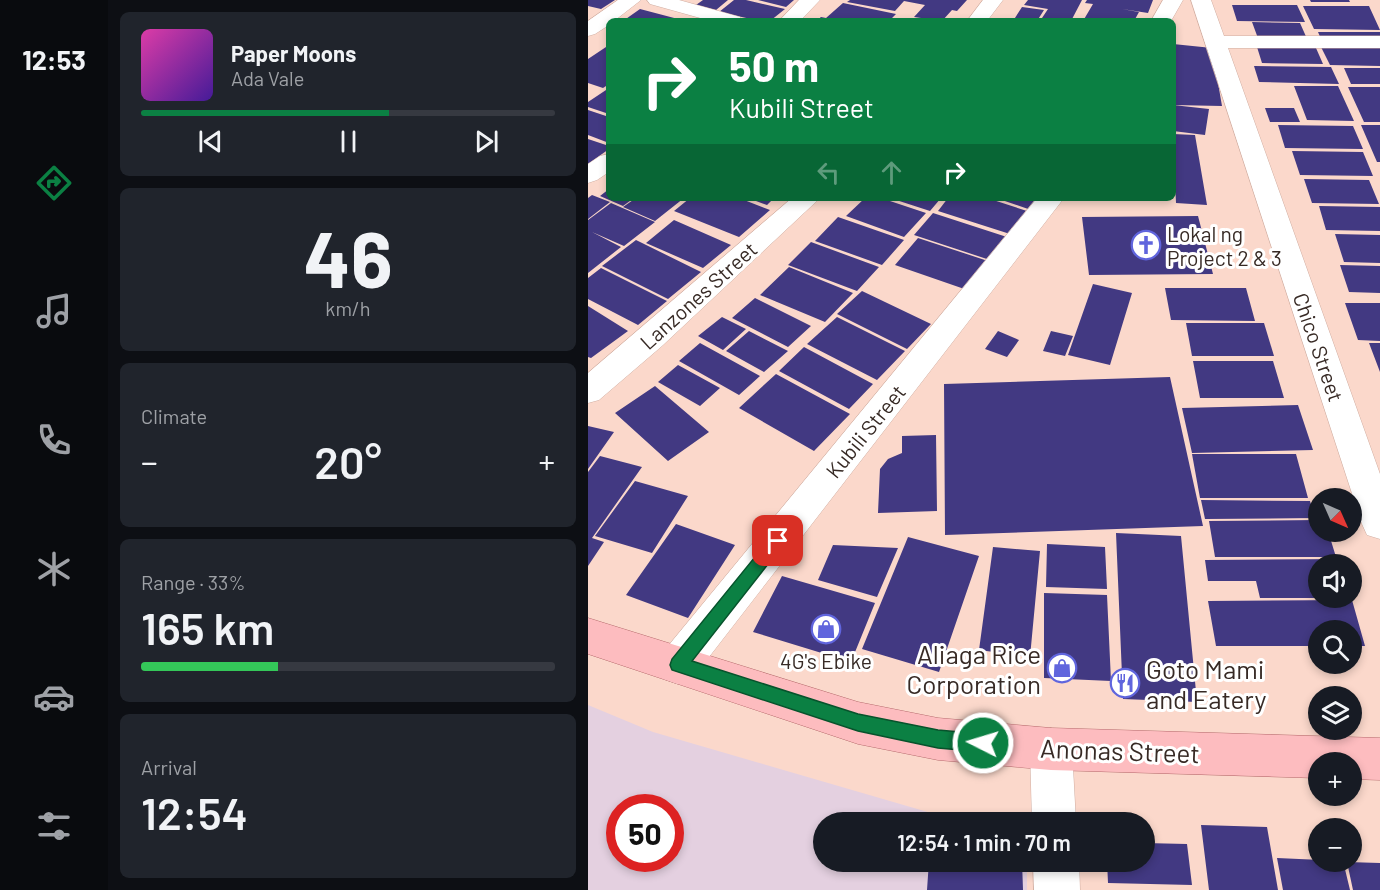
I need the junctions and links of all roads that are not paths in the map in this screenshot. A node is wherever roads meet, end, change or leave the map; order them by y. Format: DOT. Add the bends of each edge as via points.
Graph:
graph roads {
  1 [pos="631,0"];
  2 [pos="657,0"];
  3 [pos="810,0"];
  4 [pos="993,0"];
  5 [pos="1173,0"];
  6 [pos="1201,0"];
  7 [pos="722,18"];
  8 [pos="792,18"];
  9 [pos="978,18"];
  10 [pos="1163,18"];
  11 [pos="588,30"];
  12 [pos="1215,42"];
  13 [pos="1380,42"];
  14 [pos="606,162"];
  15 [pos="588,175"];
  16 [pos="804,201"];
  17 [pos="1050,201"];
  18 [pos="588,391"];
  19 [pos="1380,524"];
  20 [pos="588,636"];
  21 [pos="678,665"];
  22 [pos="1051,749"];
  23 [pos="1380,759"];
  24 [pos="1054,812"];
  25 [pos="1056,872"];
  26 [pos="1057,890"];
  1 -- 11 [label="street"];
  2 -- 7 [label="street"];
  3 -- 8 [label="street"];
  4 -- 9 [label="street"];
  5 -- 10 [label="street"];
  6 -- 12 [label="street, Chico Street"];
  12 -- 13 [label="street"];
  12 -- 19 [label="street, Chico Street"];
  14 -- 15 [label="street"];
  16 -- 18 [label="street, Lanzones Street"];
  17 -- 21 [label="street, Kubili Street"];
  20 -- 21 [label="main road, Anonas Street"];
  21 -- 22 [label="main road, Anonas Street" via="858,723 938,739"];
  22 -- 23 [label="main road, Anonas Street"];
  22 -- 24 [label="street"];
  25 -- 26 [label="street"];
}
